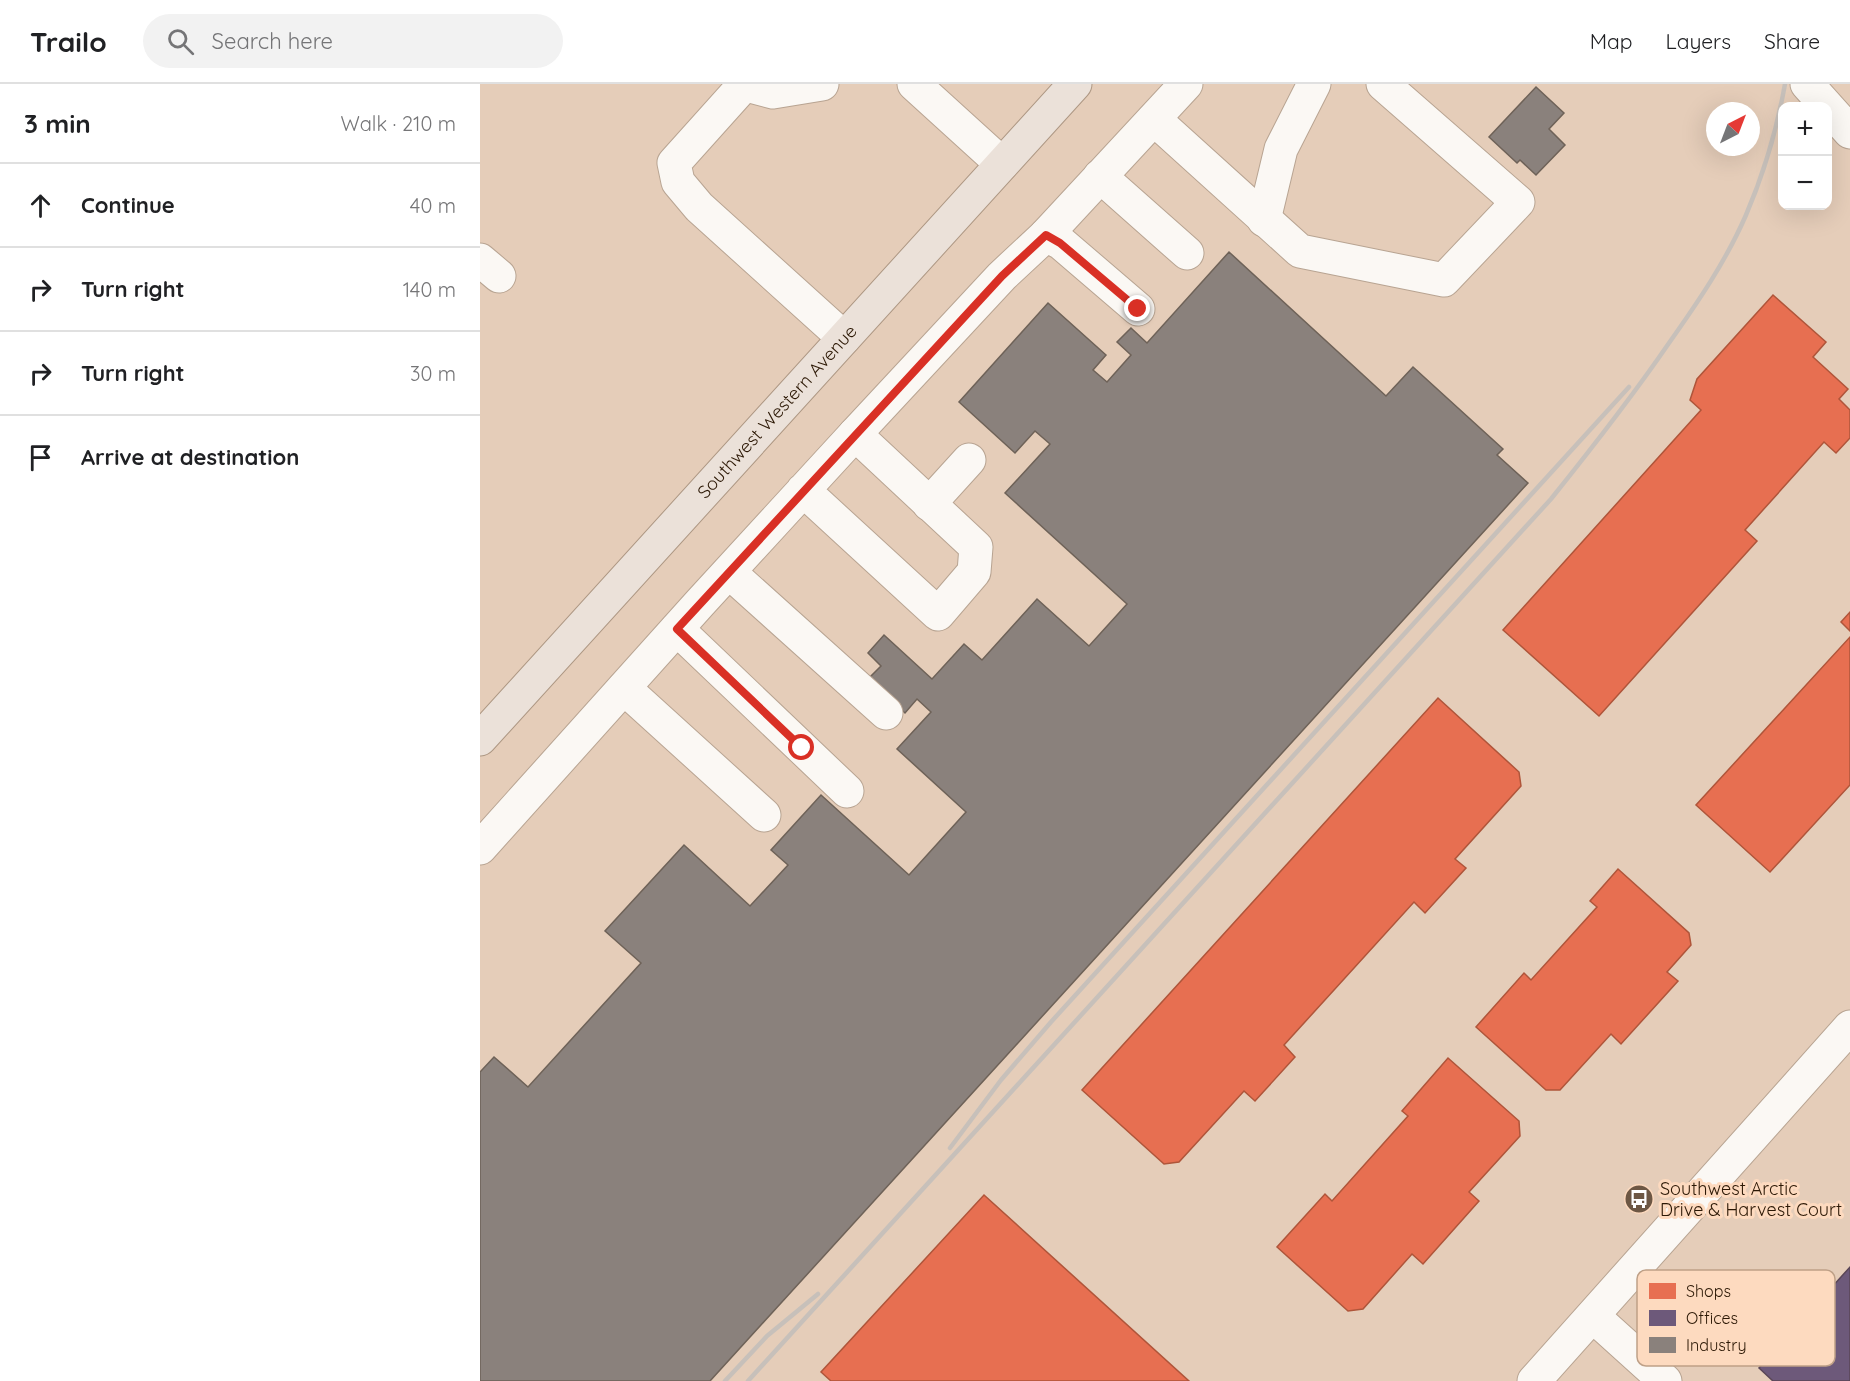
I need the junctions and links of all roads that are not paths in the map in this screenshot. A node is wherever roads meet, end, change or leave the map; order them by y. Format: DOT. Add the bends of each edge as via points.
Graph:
graph roads {
  1 [pos="744,84"];
  2 [pos="822,84"];
  3 [pos="914,84"];
  4 [pos="1075,84"];
  5 [pos="1186,84"];
  6 [pos="1314,84"];
  7 [pos="1383,84"];
  8 [pos="1807,84"];
  9 [pos="1154,119"];
  10 [pos="1850,132"];
  11 [pos="1002,164"];
  12 [pos="1100,176"];
  13 [pos="1264,220"];
  14 [pos="1046,235"];
  15 [pos="1187,253"];
  16 [pos="1138,309"];
  17 [pos="844,338"];
  18 [pos="855,434"];
  19 [pos="969,460"];
  20 [pos="803,490"];
  21 [pos="930,504"];
  22 [pos="729,572"];
  23 [pos="677,629"];
  24 [pos="624,688"];
  25 [pos="886,712"];
  26 [pos="480,739"];
  27 [pos="847,791"];
  28 [pos="764,815"];
  29 [pos="480,848"];
  30 [pos="1850,1027"];
  31 [pos="1593,1316"];
  32 [pos="1637,1356"];
  33 [pos="1648,1366"];
  34 [pos="1534,1381"];
  35 [pos="1665,1381"];
  1 -- 2 [label="street" via="773,92"];
  1 -- 17 [label="street" via="674,163 678,182 699,207"];
  3 -- 11 [label="street"];
  4 -- 11 [label="main road, Southwest Western Avenue"];
  5 -- 9 [label="street"];
  6 -- 13 [label="street" via="1281,149"];
  7 -- 13 [label="street" via="1518,202 1444,280 1300,251"];
  8 -- 10 [label="street"];
  9 -- 12 [label="street"];
  9 -- 13 [label="street"];
  11 -- 17 [label="main road, Southwest Western Avenue"];
  12 -- 14 [label="street"];
  12 -- 15 [label="street"];
  14 -- 16 [label="street"];
  14 -- 18 [label="street" via="1002,276"];
  17 -- 26 [label="main road, Southwest Western Avenue"];
  18 -- 20 [label="street"];
  18 -- 21 [label="street"];
  19 -- 21 [label="street"];
  20 -- 21 [label="street" via="938,614 974,572 976,547"];
  20 -- 22 [label="street"];
  22 -- 23 [label="street"];
  22 -- 25 [label="street"];
  23 -- 24 [label="street"];
  23 -- 27 [label="street"];
  24 -- 28 [label="street"];
  24 -- 29 [label="street"];
  30 -- 31 [label="street"];
  31 -- 32 [label="street"];
  31 -- 34 [label="street"];
  33 -- 35 [label="street"];
}
